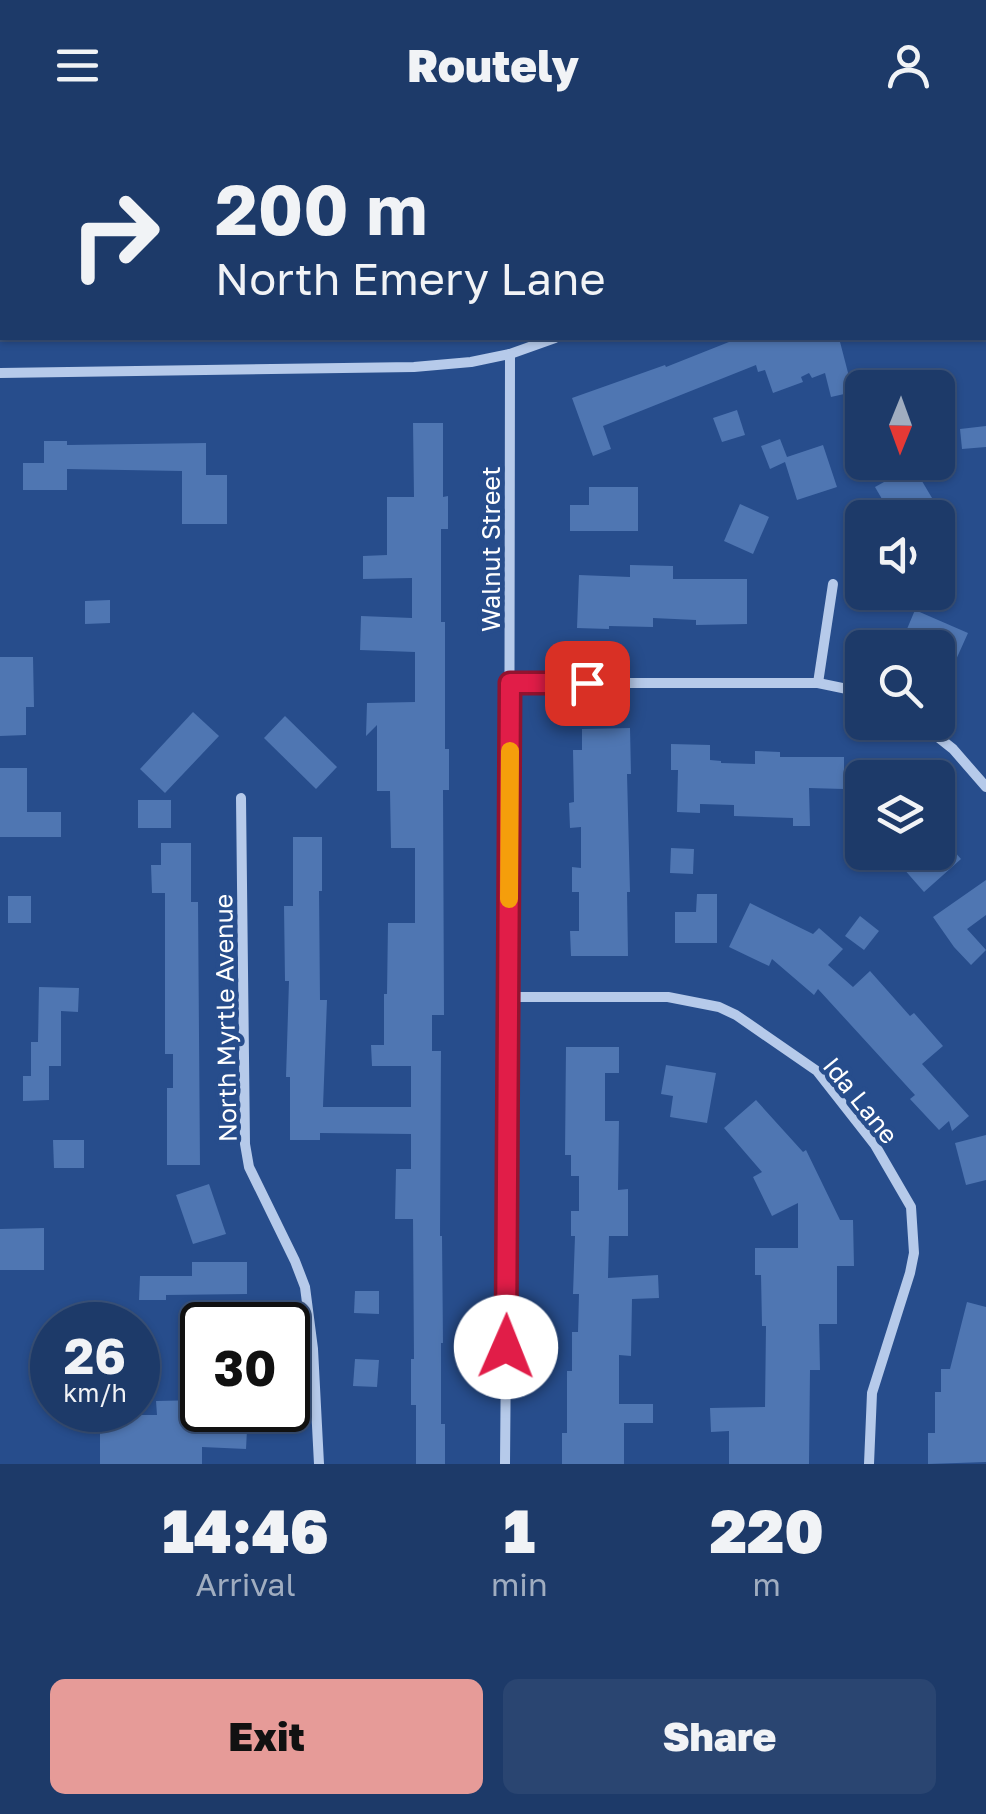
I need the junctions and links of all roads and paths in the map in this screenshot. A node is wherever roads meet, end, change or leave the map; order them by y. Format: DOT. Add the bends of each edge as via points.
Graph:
graph roads {
  1 [pos="548,340"];
  2 [pos="510,354"];
  3 [pos="0,372"];
  4 [pos="833,584"];
  5 [pos="510,683"];
  6 [pos="818,683"];
  7 [pos="845,688"];
  8 [pos="943,740"];
  9 [pos="986,788"];
  10 [pos="241,798"];
  11 [pos="509,997"];
  12 [pos="320,1464"];
  13 [pos="506,1464"];
  14 [pos="869,1464"];
  1 -- 2 [label="street"];
  2 -- 3 [label="street" via="414,367"];
  2 -- 5 [label="street, Walnut Street"];
  4 -- 6 [label="street"];
  5 -- 6 [label="street"];
  5 -- 11 [label="street, Walnut Street"];
  6 -- 7 [label="street"];
  8 -- 9 [label="street"];
  10 -- 12 [label="street, North Myrtle Avenue" via="245,1144 248,1167 305,1287"];
  11 -- 13 [label="street, Walnut Street"];
  11 -- 14 [label="street, Ida Lane" via="668,997 719,1007 817,1071 875,1145 911,1207 914,1253 872,1394"];
}
